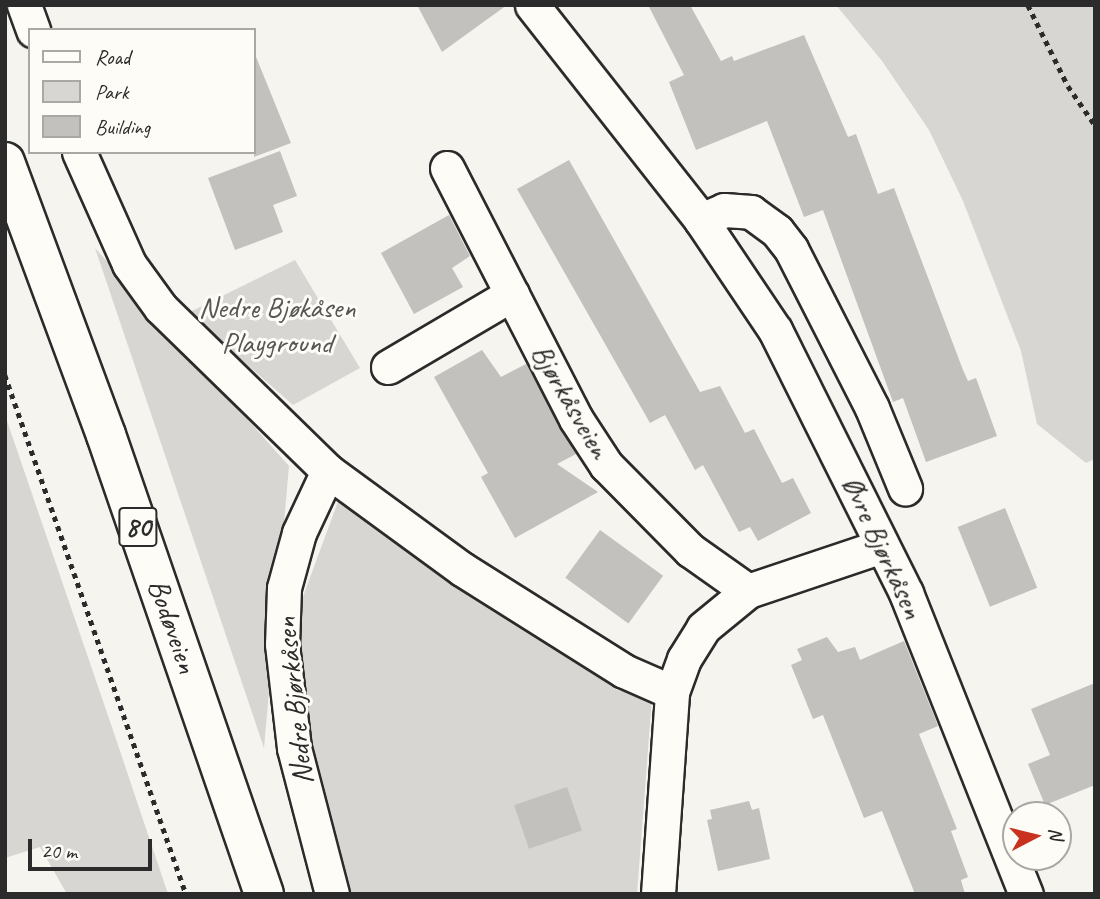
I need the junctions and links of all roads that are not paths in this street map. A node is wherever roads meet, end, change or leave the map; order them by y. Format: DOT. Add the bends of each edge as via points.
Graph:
graph roads {
  1 [pos="24,5"];
  2 [pos="532,5"];
  3 [pos="32,28"];
  4 [pos="80,154"];
  5 [pos="5,162"];
  6 [pos="447,168"];
  7 [pos="701,220"];
  8 [pos="512,294"];
  9 [pos="388,366"];
  10 [pos="328,471"];
  11 [pos="905,488"];
  12 [pos="882,545"];
  13 [pos="748,591"];
  14 [pos="672,692"];
  15 [pos="264,894"];
  16 [pos="332,894"];
  17 [pos="658,894"];
  18 [pos="1026,894"];
  1 -- 3 [label="street"];
  2 -- 7 [label="street, Øvre Bjørkåsen"];
  4 -- 10 [label="street" via="129,264 160,308"];
  5 -- 15 [label="main road, Bodøveien / 80" via="106,435"];
  6 -- 8 [label="street, Bjørkåsveien"];
  7 -- 11 [label="street, Øvre Bjørkåsen" via="724,210 751,212 791,249 872,408"];
  7 -- 12 [label="street, Øvre Bjørkåsen" via="775,330"];
  8 -- 9 [label="street"];
  8 -- 13 [label="street, Bjørkåsveien" via="576,419 606,465 690,550"];
  10 -- 14 [label="street" via="461,569 624,671"];
  10 -- 16 [label="street, Nedre Bjørkåsen" via="299,533 284,588 282,644 294,748"];
  12 -- 13 [label="street"];
  12 -- 18 [label="street, Øvre Bjørkåsen" via="979,765"];
  13 -- 14 [label="street" via="703,628 684,659"];
  14 -- 17 [label="street"];
}
